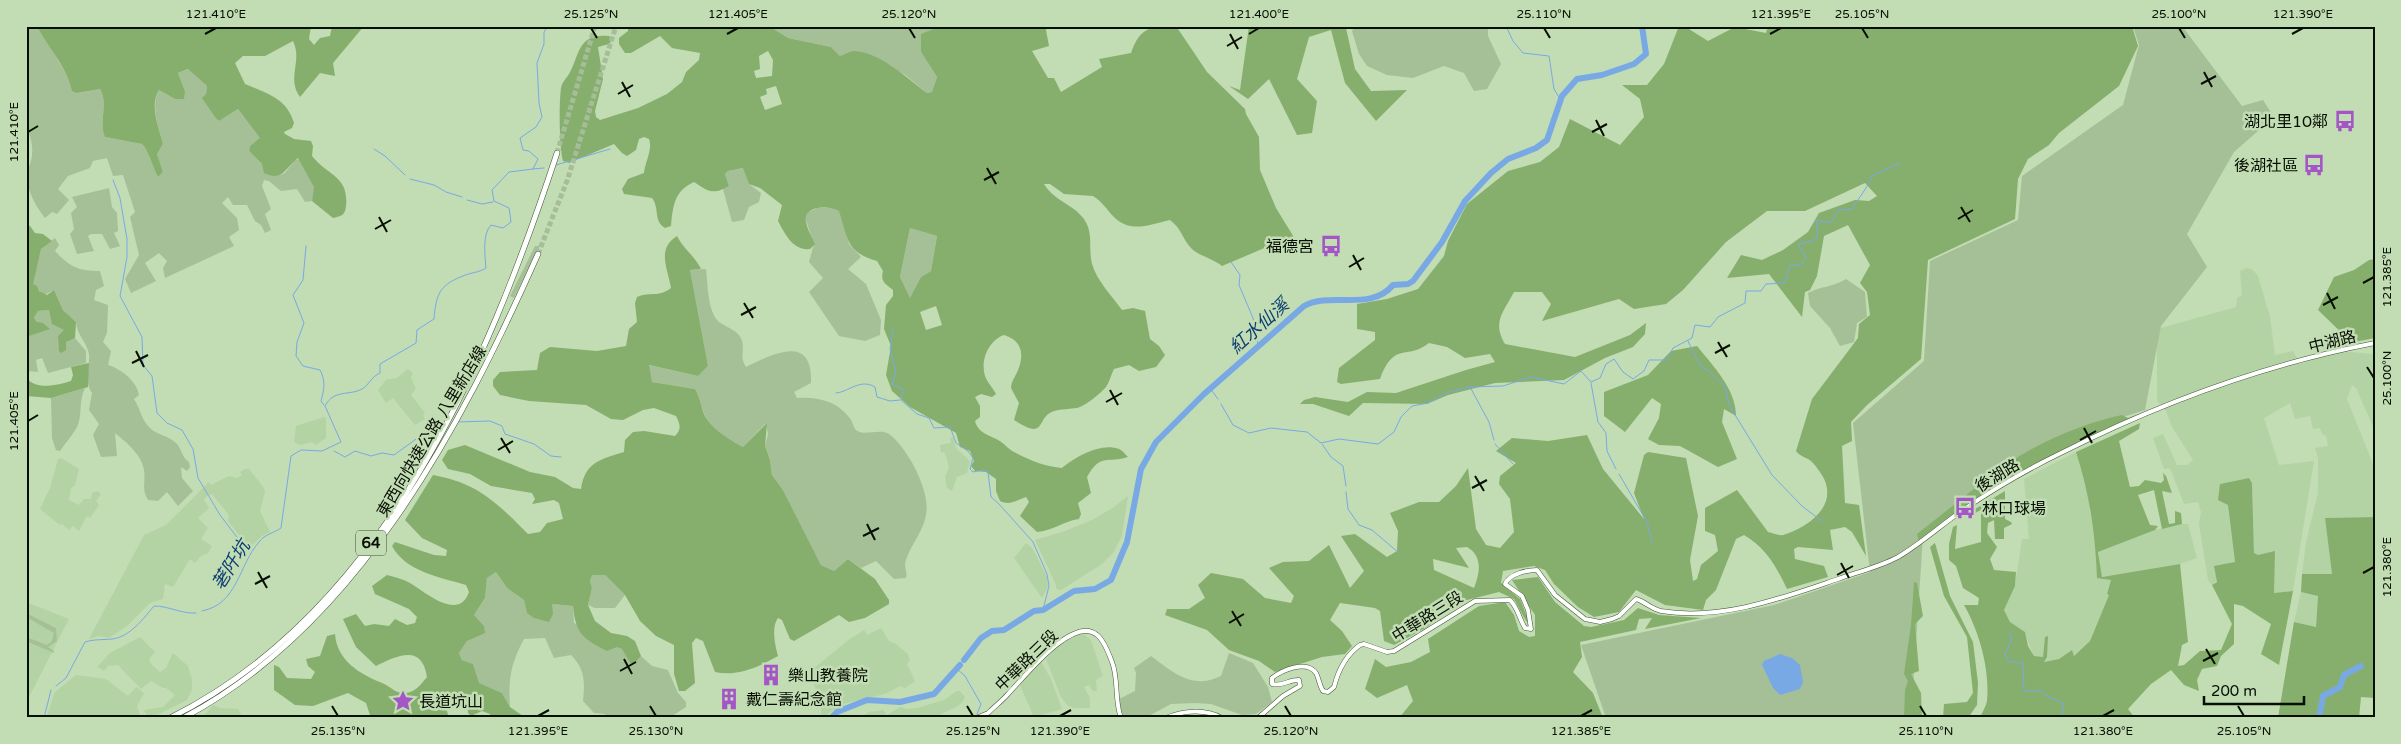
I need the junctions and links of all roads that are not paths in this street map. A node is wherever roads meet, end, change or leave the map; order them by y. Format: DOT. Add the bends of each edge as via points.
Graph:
graph roads {
  1 [pos="557,153"];
  2 [pos="538,254"];
  3 [pos="2375,343"];
  4 [pos="2296,363"];
  5 [pos="1716,612"];
  6 [pos="170,718"];
  7 [pos="183,718"];
  8 [pos="976,718"];
  9 [pos="1122,718"];
  10 [pos="1166,718"];
  11 [pos="1222,718"];
  12 [pos="1258,718"];
  1 -- 6 [label="highway, 東西向快速公路 八里新店線 / 64" via="502,309 456,406 410,486 346,577 322,603 254,664 213,694"];
  2 -- 7 [label="highway, 東西向快速公路 八里新店線 / 64" via="462,411 372,553 330,602 286,644 227,692"];
  3 -- 4 [label="main road, 中湖路"];
  4 -- 5 [label="main road, 後湖路" via="2218,385 2083,442 1982,498 1887,562 1788,596"];
  5 -- 12 [label="main road, 中華路三段" via="1686,614 1659,611 1636,599 1612,620 1585,619 1555,595 1541,573 1532,570 1510,577 1505,584 1522,596 1531,629 1525,628 1518,609 1510,600 1475,601 1394,651 1387,652 1364,644 1357,647 1328,692 1323,691 1312,669 1298,667 1282,672 1272,678 1272,684 1278,686 1299,680 1300,686"];
  8 -- 9 [label="main road, 中華路三段" via="988,713 1051,650 1083,630 1097,634 1112,662 1115,697"];
  10 -- 11 [label="main road" via="1196,711"];
}
